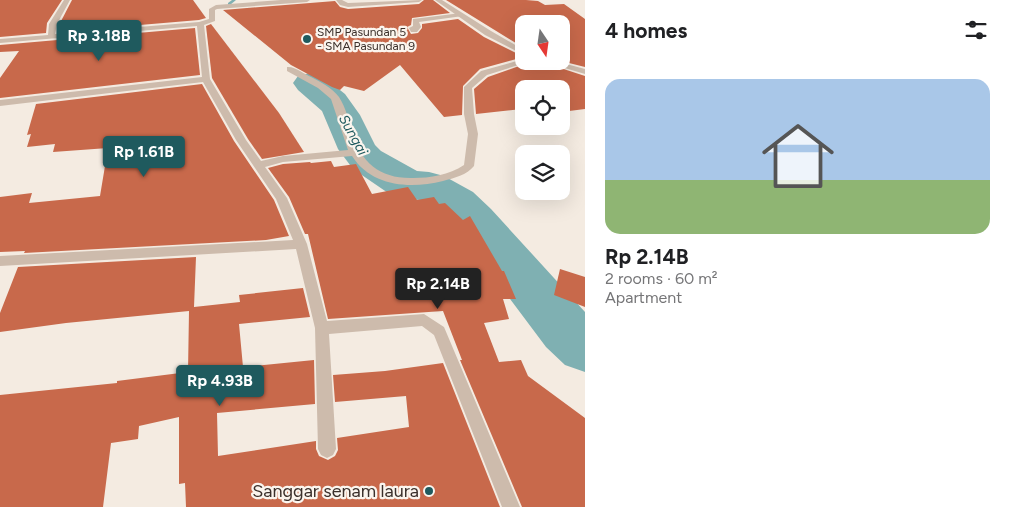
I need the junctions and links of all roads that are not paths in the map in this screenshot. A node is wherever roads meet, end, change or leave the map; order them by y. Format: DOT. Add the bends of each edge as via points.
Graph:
graph roads {
  1 [pos="66,0"];
  2 [pos="307,0"];
  3 [pos="339,0"];
  4 [pos="419,0"];
  5 [pos="438,0"];
  6 [pos="461,15"];
  7 [pos="200,24"];
  8 [pos="414,30"];
  9 [pos="51,36"];
  10 [pos="0,41"];
  11 [pos="515,48"];
  12 [pos="515,64"];
  13 [pos="570,68"];
  14 [pos="290,69"];
  15 [pos="585,72"];
  16 [pos="206,79"];
  17 [pos="0,103"];
  18 [pos="354,154"];
  19 [pos="259,165"];
  20 [pos="301,244"];
  21 [pos="0,262"];
  22 [pos="322,328"];
  23 [pos="327,449"];
  24 [pos="511,507"];
  1 -- 9 [label="street" via="53,24"];
  2 -- 7 [label="street" via="216,7 212,9 213,20"];
  3 -- 4 [label="street" via="348,5"];
  5 -- 6 [label="street"];
  6 -- 8 [label="street" via="415,20 417,27"];
  6 -- 11 [label="street"];
  7 -- 9 [label="street"];
  7 -- 16 [label="street"];
  9 -- 10 [label="street"];
  12 -- 18 [label="street" via="484,73 468,86 473,134 469,166 464,170 426,182 404,182 369,171"];
  13 -- 15 [label="street"];
  14 -- 18 [label="street" via="335,98"];
  16 -- 17 [label="street"];
  16 -- 19 [label="street"];
  18 -- 19 [label="street" via="284,159"];
  19 -- 20 [label="street" via="282,198"];
  20 -- 21 [label="street"];
  20 -- 22 [label="street"];
  22 -- 23 [label="street"];
  22 -- 24 [label="street" via="424,320 432,324 443,339"];
}
